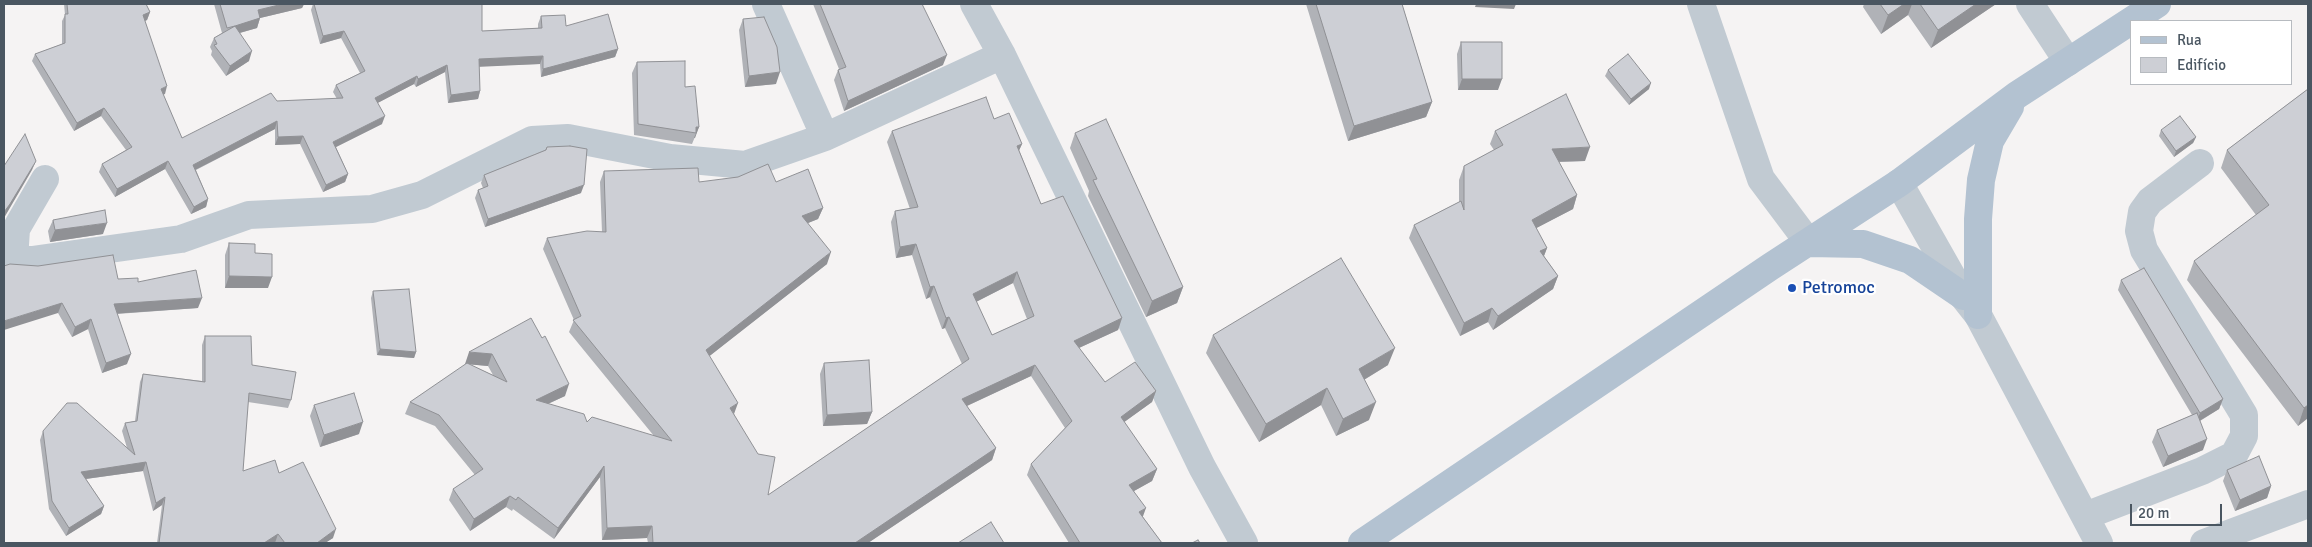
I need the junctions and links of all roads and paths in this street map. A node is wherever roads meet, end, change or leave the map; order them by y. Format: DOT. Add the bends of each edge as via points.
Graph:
graph roads {
  1 [pos="766,4"];
  2 [pos="974,4"];
  3 [pos="1701,4"];
  4 [pos="2030,4"];
  5 [pos="2157,4"];
  6 [pos="2132,20"];
  7 [pos="2130,22"];
  8 [pos="1002,55"];
  9 [pos="2068,62"];
  10 [pos="2017,95"];
  11 [pos="825,137"];
  12 [pos="2200,163"];
  13 [pos="45,179"];
  14 [pos="1898,183"];
  15 [pos="1809,243"];
  16 [pos="1970,305"];
  17 [pos="2308,504"];
  18 [pos="2085,516"];
  19 [pos="1244,543"];
  20 [pos="1362,543"];
  21 [pos="2099,543"];
  22 [pos="2204,543"];
  1 -- 11 [label="street"];
  2 -- 8 [label="street"];
  3 -- 15 [label="street" via="1761,179"];
  4 -- 9 [label="street"];
  5 -- 6 [label="main road"];
  7 -- 9 [label="main road"];
  8 -- 11 [label="street"];
  8 -- 19 [label="street" via="1202,467"];
  9 -- 10 [label="main road"];
  10 -- 14 [label="main road"];
  10 -- 16 [label="main road" via="1990,141 1981,180"];
  11 -- 13 [label="street" via="745,165 670,158 568,138 532,140 422,196 372,209 249,215 182,239 14,260 16,229"];
  12 -- 18 [label="street" via="2150,200 2142,212 2139,231 2144,250 2244,415 2244,436 2234,455 2202,471"];
  14 -- 15 [label="main road"];
  14 -- 16 [label="street"];
  15 -- 16 [label="main road" via="1863,244 1910,260"];
  15 -- 20 [label="main road"];
  16 -- 18 [label="street"];
  17 -- 22 [label="street"];
  18 -- 21 [label="street"];
}
